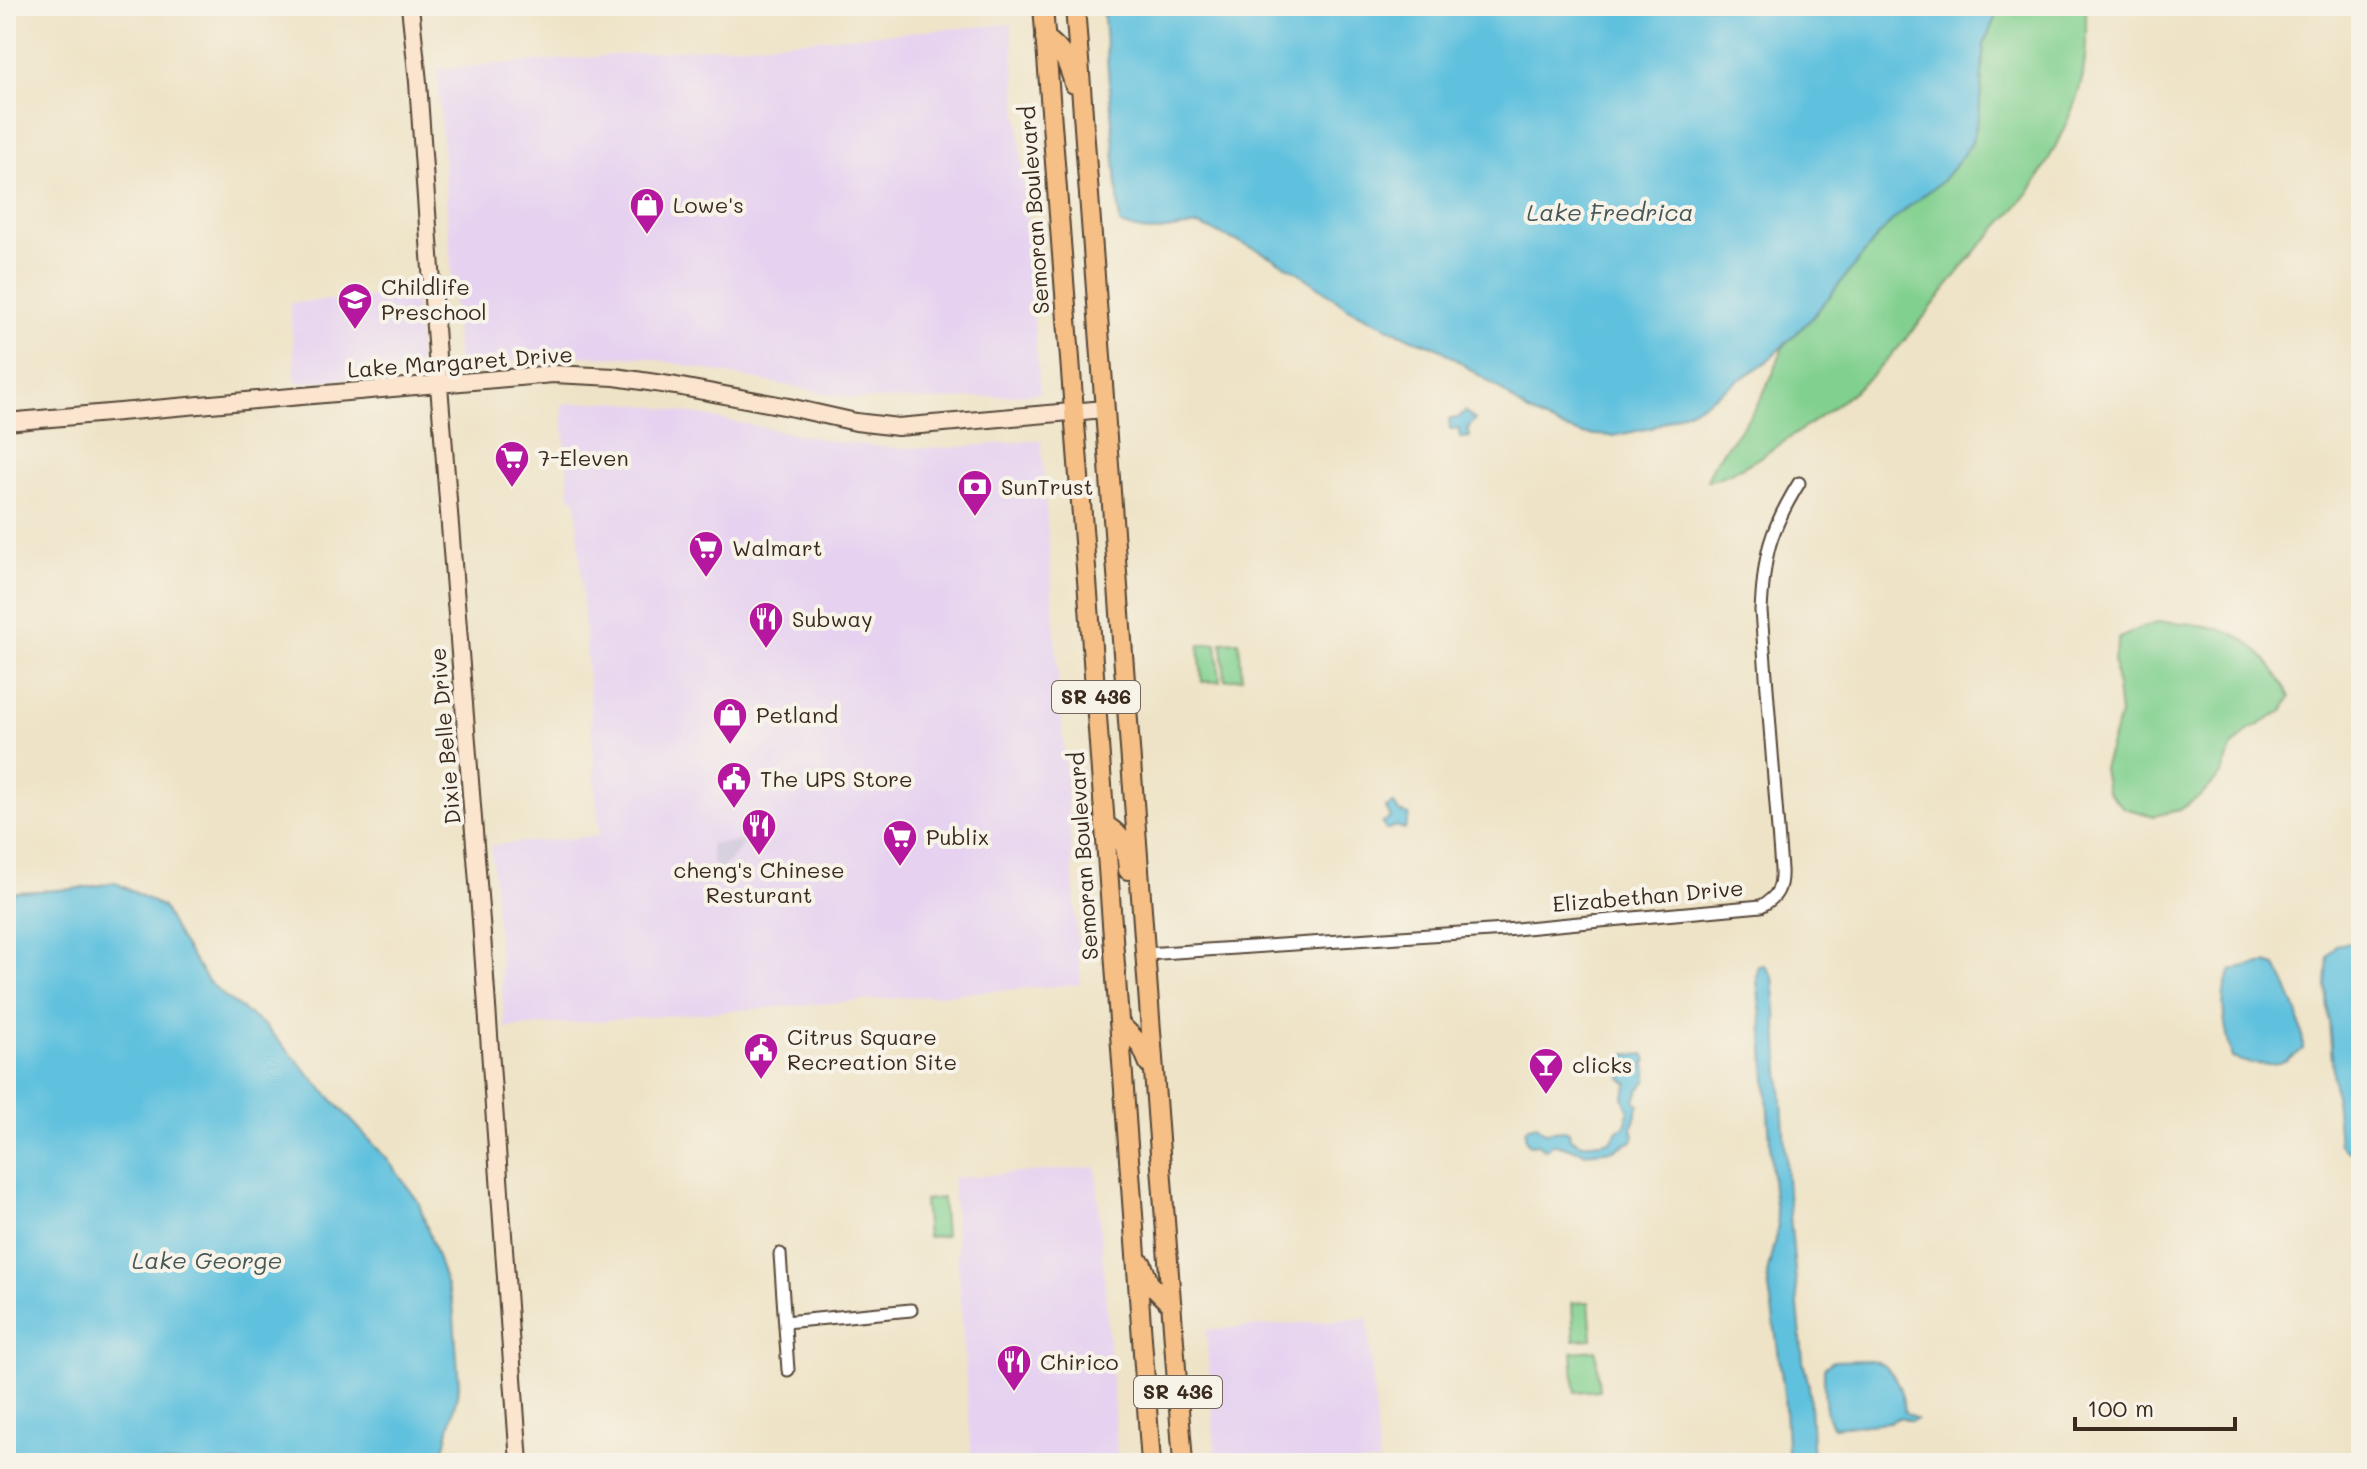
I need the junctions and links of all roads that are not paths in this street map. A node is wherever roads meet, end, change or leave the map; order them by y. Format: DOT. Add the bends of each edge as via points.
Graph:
graph roads {
  1 [pos="410,6"];
  2 [pos="1043,6"];
  3 [pos="1075,6"];
  4 [pos="1045,38"];
  5 [pos="1084,121"];
  6 [pos="439,385"];
  7 [pos="1105,409"];
  8 [pos="1073,413"];
  9 [pos="6,422"];
  10 [pos="1799,483"];
  11 [pos="1105,825"];
  12 [pos="1144,924"];
  13 [pos="1146,954"];
  14 [pos="1119,1023"];
  15 [pos="1156,1082"];
  16 [pos="1135,1247"];
  17 [pos="780,1254"];
  18 [pos="1172,1306"];
  19 [pos="911,1310"];
  20 [pos="785,1322"];
  21 [pos="788,1370"];
  22 [pos="519,1463"];
  23 [pos="1151,1463"];
  24 [pos="1183,1463"];
  1 -- 6 [label="street, Dixie Belle Drive"];
  2 -- 4 [label="main road, Semoran Boulevard / SR 436"];
  3 -- 5 [label="main road, SR 436"];
  4 -- 5 [label="main road" via="1067,61"];
  4 -- 8 [label="main road, Semoran Boulevard / SR 436"];
  5 -- 7 [label="main road, SR 436"];
  6 -- 8 [label="street, Lake Margaret Drive" via="553,374 615,377 898,427"];
  6 -- 9 [label="street, Lake Margaret Drive"];
  6 -- 22 [label="street, Dixie Belle Drive"];
  7 -- 8 [label="street, Lake Margaret Drive"];
  7 -- 12 [label="main road, SR 436"];
  8 -- 11 [label="main road, Semoran Boulevard / SR 436"];
  10 -- 13 [label="street, Elizabethan Drive" via="1781,512 1763,568 1761,611 1782,883 1768,902 1505,930"];
  11 -- 12 [label="main road" via="1118,832 1126,847 1131,908"];
  11 -- 14 [label="main road, Semoran Boulevard / SR 436"];
  12 -- 13 [label="main road, SR 436"];
  13 -- 15 [label="main road, SR 436"];
  14 -- 15 [label="main road" via="1141,1045"];
  14 -- 16 [label="main road, Semoran Boulevard / SR 436"];
  15 -- 18 [label="main road, SR 436"];
  16 -- 18 [label="main road" via="1149,1283"];
  16 -- 23 [label="main road, Semoran Boulevard / SR 436"];
  17 -- 20 [label="street"];
  18 -- 24 [label="main road, SR 436"];
  19 -- 20 [label="street"];
  20 -- 21 [label="street"];
}
